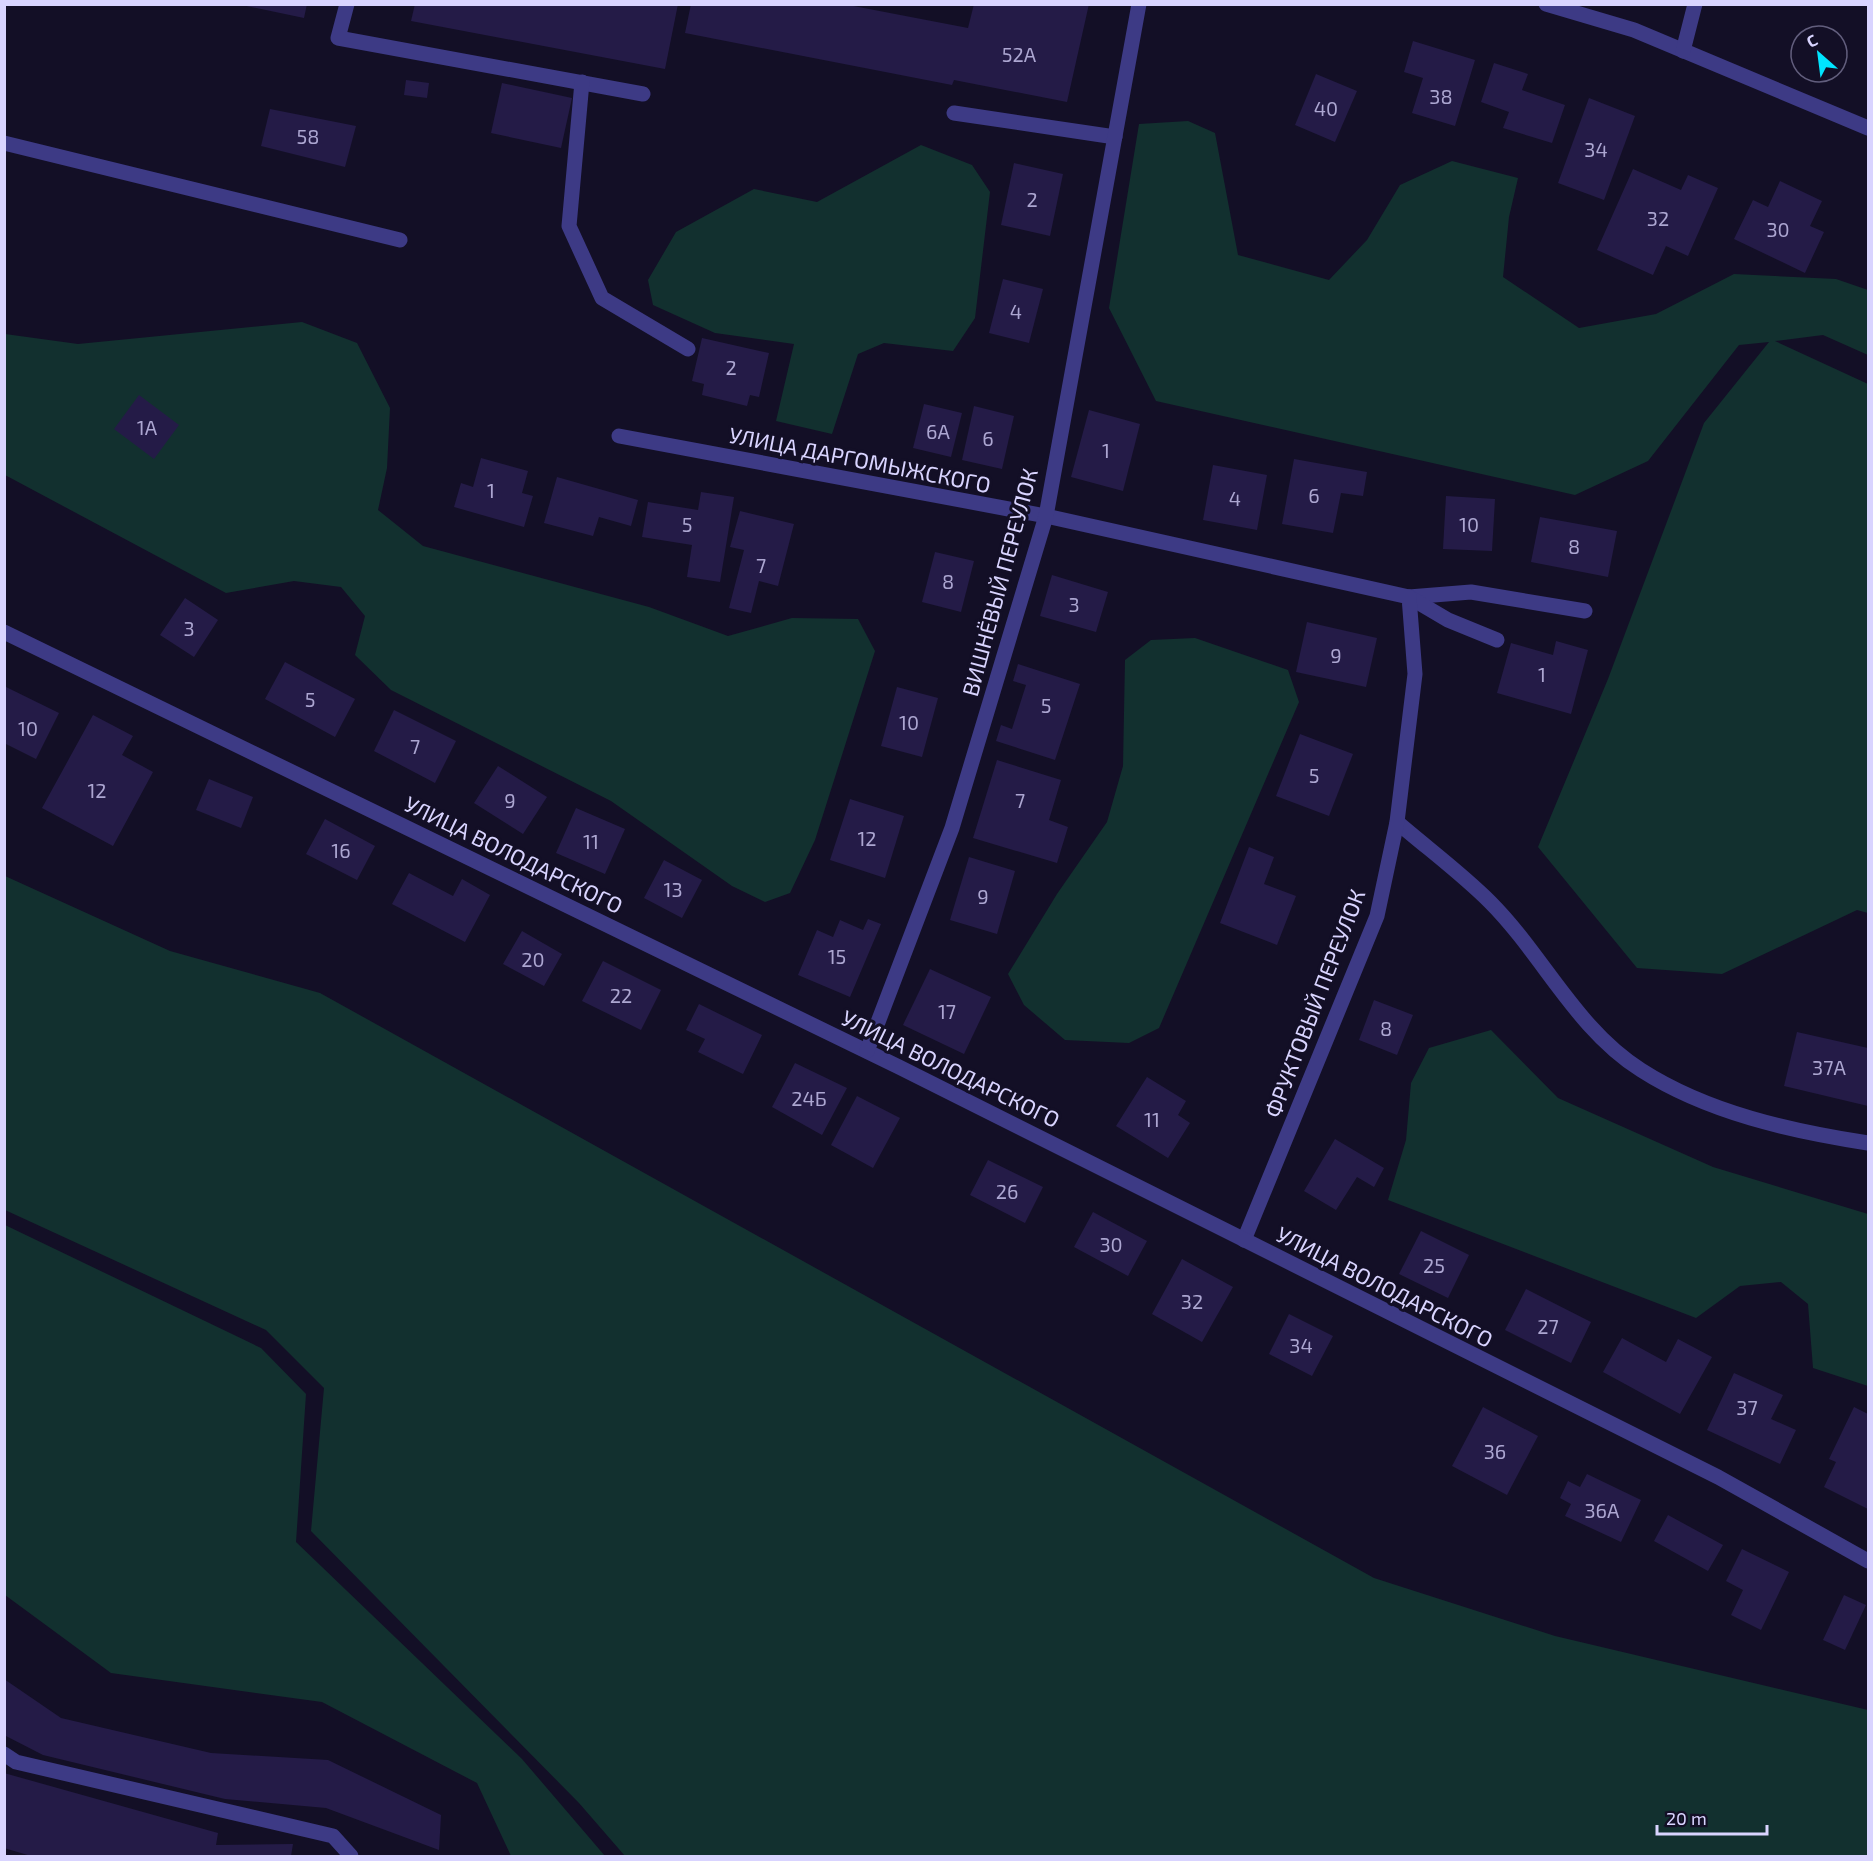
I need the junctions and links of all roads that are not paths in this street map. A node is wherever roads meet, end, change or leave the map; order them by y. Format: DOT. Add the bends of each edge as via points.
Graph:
graph roads {
  1 [pos="347,4"];
  2 [pos="1139,4"];
  3 [pos="1546,4"];
  4 [pos="1695,4"];
  5 [pos="1683,51"];
  6 [pos="582,82"];
  7 [pos="643,94"];
  8 [pos="954,113"];
  9 [pos="1869,128"];
  10 [pos="1115,137"];
  11 [pos="4,143"];
  12 [pos="400,240"];
  13 [pos="688,349"];
  14 [pos="619,436"];
  15 [pos="1046,516"];
  16 [pos="1408,597"];
  17 [pos="1585,611"];
  18 [pos="4,632"];
  19 [pos="1497,640"];
  20 [pos="1397,822"];
  21 [pos="867,1051"];
  22 [pos="1869,1143"];
  23 [pos="1244,1240"];
  24 [pos="1869,1561"];
  25 [pos="4,1754"];
  26 [pos="351,1857"];
  1 -- 6 [label="street" via="338,38"];
  2 -- 10 [label="street, ВИШНЁВЫЙ ПЕРЕУЛОК"];
  3 -- 5 [label="street" via="1634,30"];
  4 -- 5 [label="street"];
  5 -- 9 [label="street"];
  6 -- 7 [label="street"];
  6 -- 13 [label="street" via="569,226 602,298"];
  8 -- 10 [label="street"];
  10 -- 15 [label="street, ВИШНЁВЫЙ ПЕРЕУЛОК"];
  11 -- 12 [label="street"];
  14 -- 15 [label="street, УЛИЦА ДАРГОМЫЖСКОГО"];
  15 -- 16 [label="street, УЛИЦА ДАРГОМЫЖСКОГО"];
  15 -- 21 [label="street, ВИШНЁВЫЙ ПЕРЕУЛОК" via="952,828"];
  16 -- 17 [label="street" via="1471,592"];
  16 -- 19 [label="street" via="1448,620"];
  16 -- 20 [label="street, ФРУКТОВЫЙ ПЕРЕУЛОК" via="1414,674"];
  18 -- 21 [label="street, УЛИЦА ВОЛОДАРСКОГО"];
  20 -- 22 [label="street" via="1490,902 1595,1033 1641,1070 1701,1100 1794,1131"];
  20 -- 23 [label="street, ФРУКТОВЫЙ ПЕРЕУЛОК" via="1377,916"];
  21 -- 23 [label="street, УЛИЦА ВОЛОДАРСКОГО"];
  23 -- 24 [label="street, УЛИЦА ВОЛОДАРСКОГО" via="1718,1477"];
  25 -- 26 [label="street" via="16,1762 333,1836"];
}
